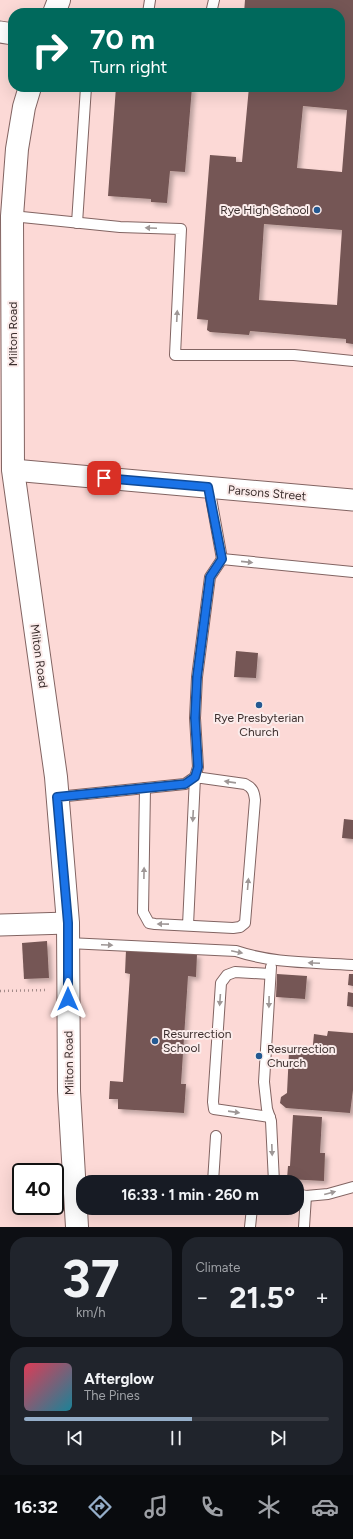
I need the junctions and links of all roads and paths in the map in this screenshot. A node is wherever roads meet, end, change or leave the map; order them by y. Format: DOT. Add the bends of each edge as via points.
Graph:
graph roads {
  1 [pos="28,92"];
  2 [pos="86,92"];
  3 [pos="12,216"];
  4 [pos="76,223"];
  5 [pos="6,359"];
  6 [pos="353,362"];
  7 [pos="13,470"];
  8 [pos="208,487"];
  9 [pos="353,500"];
  10 [pos="222,559"];
  11 [pos="353,572"];
  12 [pos="195,777"];
  13 [pos="145,788"];
  14 [pos="57,797"];
  15 [pos="0,925"];
  16 [pos="188,925"];
  17 [pos="68,933"];
  18 [pos="271,959"];
  19 [pos="353,965"];
  20 [pos="270,974"];
  21 [pos="270,1117"];
  22 [pos="216,1136"];
  23 [pos="77,1175"];
  24 [pos="213,1175"];
  25 [pos="274,1175"];
  26 [pos="353,1187"];
  27 [pos="304,1195"];
  28 [pos="78,1215"];
  29 [pos="251,1215"];
  30 [pos="303,1215"];
  31 [pos="77,1227"];
  32 [pos="250,1227"];
  33 [pos="304,1227"];
  1 -- 3 [label="street, Milton Road" via="17,149"];
  2 -- 4 [label="lane"];
  3 -- 4 [label="lane"];
  3 -- 5 [label="street, Milton Road"];
  6 -- 4 [label="lane, one-way" via="294,356 175,355 181,229"];
  5 -- 7 [label="street, Milton Road"];
  7 -- 8 [label="street, Parsons Street"];
  7 -- 14 [label="street, Milton Road"];
  8 -- 9 [label="street, Parsons Street"];
  8 -- 10 [label="lane"];
  10 -- 11 [label="lane, one-way"];
  10 -- 12 [label="lane" via="210,577 197,677 195,718 198,767"];
  12 -- 13 [label="lane" via="185,784"];
  12 -- 16 [label="lane, one-way"];
  16 -- 12 [label="lane, one-way" via="233,928 245,923 255,800 254,792 245,784"];
  13 -- 14 [label="lane"];
  16 -- 13 [label="lane, one-way" via="149,923 143,912"];
  14 -- 17 [label="street, Milton Road"];
  15 -- 17 [label="street"];
  17 -- 18 [label="lane, one-way" via="236,951 259,959"];
  17 -- 23 [label="street, Milton Road" via="69,1091"];
  19 -- 18 [label="lane, one-way" via="298,963"];
  18 -- 20 [label="lane"];
  20 -- 21 [label="lane, one-way" via="264,1082"];
  20 -- 21 [label="lane, one-way" via="235,972 227,975 221,984 213,1102 214,1109"];
  21 -- 25 [label="lane, one-way"];
  22 -- 24 [label="lane"];
  27 -- 26 [label="lane, one-way" via="328,1194"];
  28 -- 31 [label="street, Milton Road"];
  29 -- 32 [label="lane"];
  30 -- 33 [label="lane"];
}
